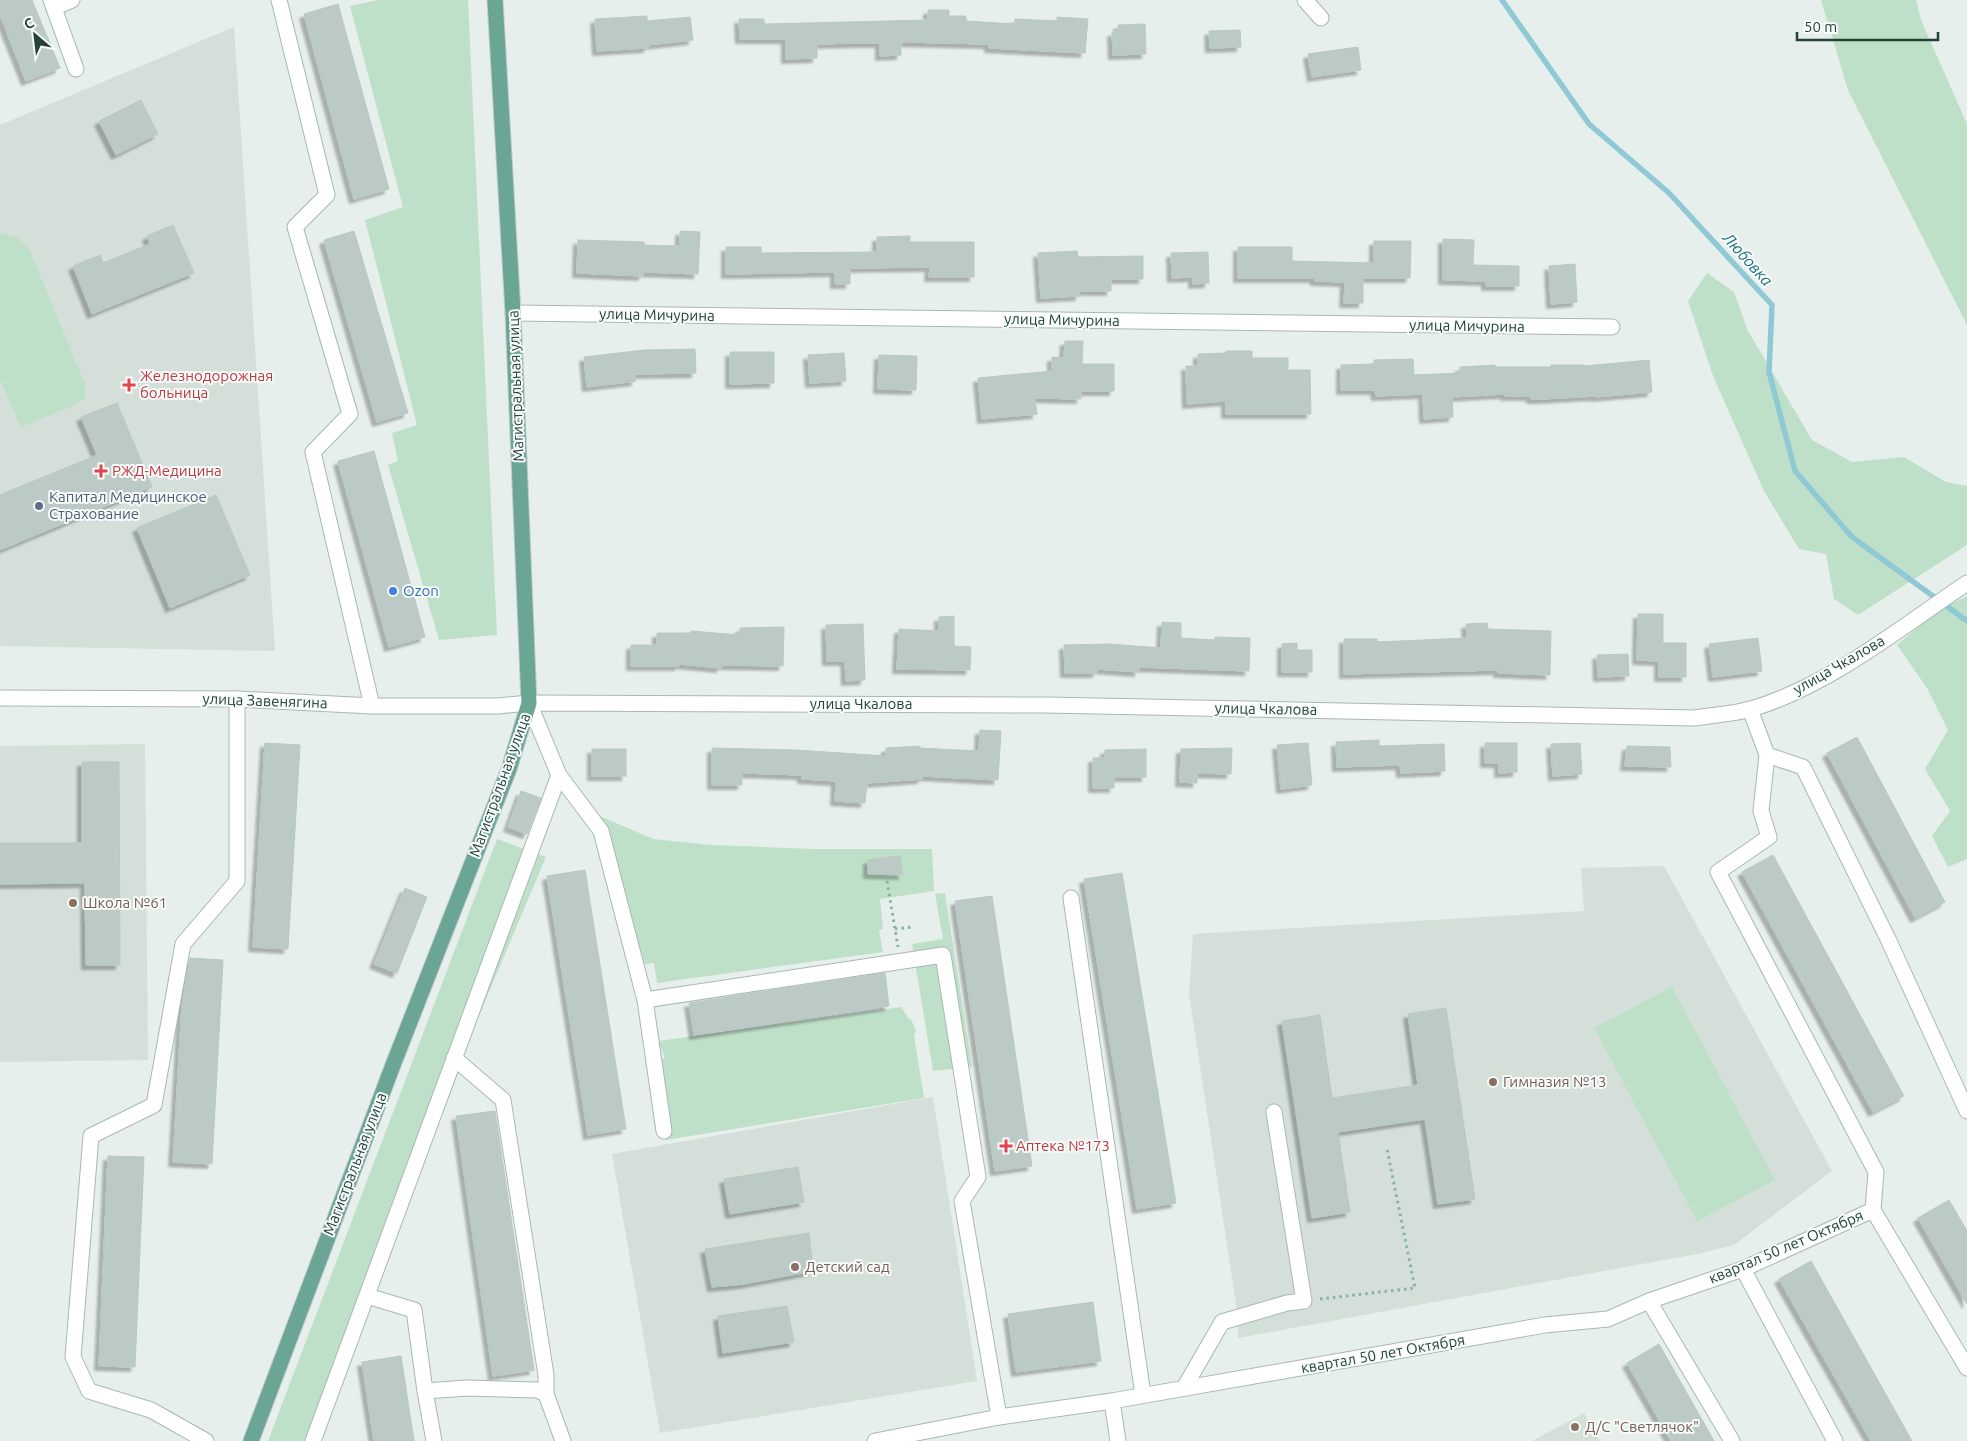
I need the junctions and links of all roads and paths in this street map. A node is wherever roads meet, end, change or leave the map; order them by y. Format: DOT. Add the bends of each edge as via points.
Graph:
graph roads {
  1 [pos="72,0"];
  2 [pos="279,0"];
  3 [pos="495,0"];
  4 [pos="1305,0"];
  5 [pos="52,4"];
  6 [pos="1321,18"];
  7 [pos="76,69"];
  8 [pos="513,313"];
  9 [pos="1612,328"];
  10 [pos="1967,583"];
  11 [pos="0,698"];
  12 [pos="237,699"];
  13 [pos="529,703"];
  14 [pos="372,706"];
  15 [pos="1750,709"];
  16 [pos="1766,755"];
  17 [pos="560,775"];
  18 [pos="887,881"];
  19 [pos="1071,898"];
  20 [pos="913,927"];
  21 [pos="895,929"];
  22 [pos="900,962"];
  23 [pos="645,1000"];
  24 [pos="454,1058"];
  25 [pos="1967,1111"];
  26 [pos="1274,1112"];
  27 [pos="664,1131"];
  28 [pos="1387,1149"];
  29 [pos="1873,1210"];
  30 [pos="1743,1269"];
  31 [pos="367,1296"];
  32 [pos="1304,1301"];
  33 [pos="1649,1301"];
  34 [pos="1967,1368"];
  35 [pos="1184,1388"];
  36 [pos="425,1390"];
  37 [pos="546,1394"];
  38 [pos="1143,1396"];
  39 [pos="1112,1401"];
  40 [pos="999,1417"];
  41 [pos="206,1441"];
  42 [pos="251,1441"];
  43 [pos="313,1441"];
  44 [pos="434,1441"];
  45 [pos="563,1441"];
  46 [pos="880,1441"];
  47 [pos="1118,1441"];
  48 [pos="1732,1441"];
  49 [pos="1835,1441"];
  1 -- 5 [label="street"];
  2 -- 14 [label="street" via="327,194 295,227 350,414 313,452"];
  3 -- 8 [label="main road, Магистральная улица"];
  4 -- 6 [label="street"];
  5 -- 7 [label="street"];
  8 -- 9 [label="street, улица Мичурина"];
  8 -- 13 [label="main road, Магистральная улица"];
  10 -- 15 [label="street, улица Чкалова" via="1864,653 1803,689"];
  11 -- 12 [label="street, улица Завенягина"];
  12 -- 14 [label="street, улица Завенягина"];
  12 -- 41 [label="street" via="237,881 183,944 154,1105 91,1136 74,1357 89,1391 151,1410"];
  13 -- 14 [label="street, улица Завенягина"];
  13 -- 15 [label="street, улица Чкалова" via="1046,705 1694,718"];
  13 -- 17 [label="street"];
  13 -- 42 [label="main road, Магистральная улица" via="509,769"];
  15 -- 16 [label="street"];
  16 -- 25 [label="street" via="1803,767 1888,939"];
  16 -- 29 [label="street" via="1761,811 1769,837 1718,872 1876,1172"];
  17 -- 23 [label="street" via="601,831"];
  17 -- 24 [label="street"];
  18 -- 21 [label="path"];
  19 -- 38 [label="street"];
  20 -- 21 [label="path"];
  21 -- 22 [label="path"];
  22 -- 23 [label="street"];
  22 -- 40 [label="street" via="943,955 978,1176 962,1201"];
  23 -- 27 [label="street"];
  24 -- 31 [label="street"];
  24 -- 37 [label="street" via="503,1100 546,1375"];
  26 -- 32 [label="street"];
  28 -- 32 [label="path" via="1415,1288"];
  29 -- 30 [label="street, квартал 50 лет Октября"];
  29 -- 34 [label="street"];
  30 -- 33 [label="street, квартал 50 лет Октября"];
  30 -- 49 [label="street"];
  31 -- 36 [label="street" via="414,1310"];
  31 -- 43 [label="street"];
  32 -- 35 [label="street" via="1222,1322"];
  33 -- 35 [label="street, квартал 50 лет Октября" via="1608,1319 1545,1325"];
  33 -- 48 [label="street"];
  35 -- 38 [label="street, квартал 50 лет Октября"];
  36 -- 37 [label="street" via="537,1390"];
  36 -- 44 [label="street"];
  37 -- 45 [label="street"];
  38 -- 39 [label="street, квартал 50 лет Октября"];
  39 -- 40 [label="street, квартал 50 лет Октября"];
  39 -- 47 [label="street"];
  40 -- 46 [label="street, квартал 50 лет Октября"];
}
